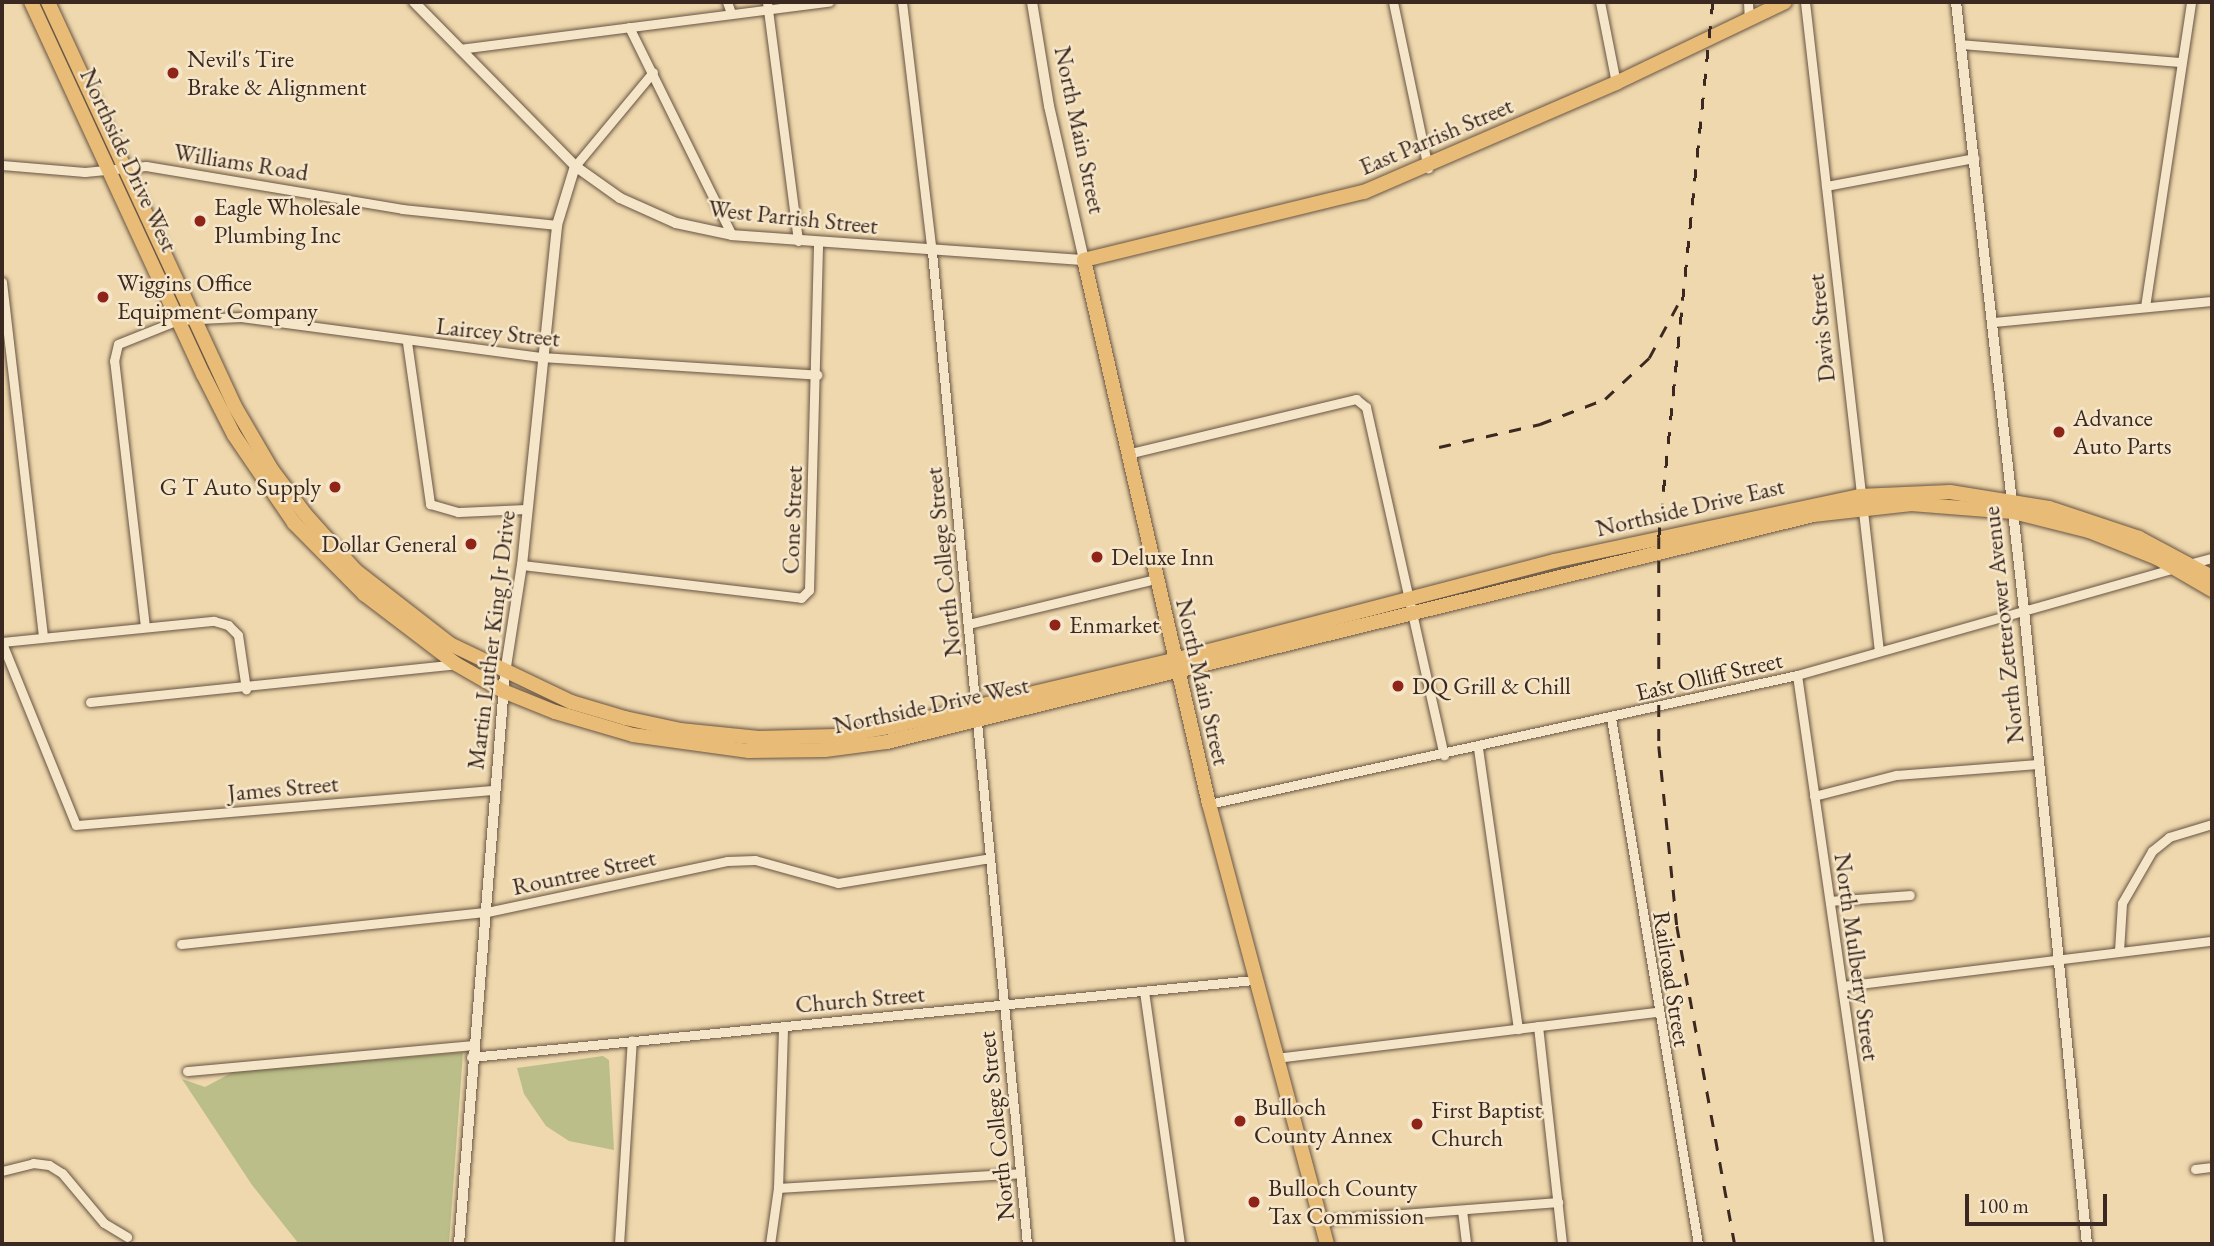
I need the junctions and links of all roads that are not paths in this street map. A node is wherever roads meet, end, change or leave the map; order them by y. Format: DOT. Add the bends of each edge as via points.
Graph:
graph roads {
  1 [pos="31,2"];
  2 [pos="48,2"];
  3 [pos="414,2"];
  4 [pos="727,2"];
  5 [pos="829,2"];
  6 [pos="902,2"];
  7 [pos="1032,2"];
  8 [pos="1393,2"];
  9 [pos="1600,2"];
  10 [pos="1748,2"];
  11 [pos="1786,2"];
  12 [pos="1805,2"];
  13 [pos="1956,2"];
  14 [pos="2192,2"];
  15 [pos="768,6"];
  16 [pos="730,13"];
  17 [pos="1749,19"];
  18 [pos="629,27"];
  19 [pos="1960,44"];
  20 [pos="460,49"];
  21 [pos="2181,62"];
  22 [pos="653,72"];
  23 [pos="1616,83"];
  24 [pos="1974,158"];
  25 [pos="2,165"];
  26 [pos="576,166"];
  27 [pos="125,167"];
  28 [pos="1428,168"];
  29 [pos="109,169"];
  30 [pos="1826,186"];
  31 [pos="557,225"];
  32 [pos="732,235"];
  33 [pos="797,241"];
  34 [pos="818,243"];
  35 [pos="932,251"];
  36 [pos="1084,260"];
  37 [pos="2,282"];
  38 [pos="2212,300"];
  39 [pos="2145,307"];
  40 [pos="194,317"];
  41 [pos="178,320"];
  42 [pos="1993,323"];
  43 [pos="407,342"];
  44 [pos="542,357"];
  45 [pos="817,375"];
  46 [pos="1127,454"];
  47 [pos="1859,502"];
  48 [pos="2012,506"];
  49 [pos="527,509"];
  50 [pos="2212,558"];
  51 [pos="2192,563"];
  52 [pos="522,565"];
  53 [pos="2176,568"];
  54 [pos="2212,577"];
  55 [pos="1154,579"];
  56 [pos="2212,590"];
  57 [pos="1409,606"];
  58 [pos="2024,610"];
  59 [pos="968,624"];
  60 [pos="145,627"];
  61 [pos="43,637"];
  62 [pos="2,642"];
  63 [pos="1879,651"];
  64 [pos="456,664"];
  65 [pos="1175,666"];
  66 [pos="505,673"];
  67 [pos="1797,675"];
  68 [pos="246,689"];
  69 [pos="503,691"];
  70 [pos="90,702"];
  71 [pos="977,715"];
  72 [pos="1611,719"];
  73 [pos="1478,748"];
  74 [pos="1444,755"];
  75 [pos="2038,764"];
  76 [pos="494,790"];
  77 [pos="1814,796"];
  78 [pos="1209,804"];
  79 [pos="2212,824"];
  80 [pos="990,858"];
  81 [pos="1910,895"];
  82 [pos="1830,901"];
  83 [pos="487,912"];
  84 [pos="2212,941"];
  85 [pos="181,944"];
  86 [pos="2119,951"];
  87 [pos="2058,958"];
  88 [pos="1253,980"];
  89 [pos="1843,986"];
  90 [pos="1144,991"];
  91 [pos="1004,1006"];
  92 [pos="1657,1012"];
  93 [pos="783,1026"];
  94 [pos="1538,1026"];
  95 [pos="1518,1028"];
  96 [pos="632,1040"];
  97 [pos="472,1051"];
  98 [pos="1276,1058"];
  99 [pos="187,1071"];
  100 [pos="2212,1167"];
  101 [pos="2195,1169"];
  102 [pos="2,1171"];
  103 [pos="1020,1173"];
  104 [pos="778,1188"];
  105 [pos="1558,1202"];
  106 [pos="1462,1210"];
  107 [pos="1324,1220"];
  108 [pos="127,1237"];
  109 [pos="459,1244"];
  110 [pos="619,1244"];
  111 [pos="770,1244"];
  112 [pos="1027,1244"];
  113 [pos="1180,1244"];
  114 [pos="1328,1244"];
  115 [pos="1466,1244"];
  116 [pos="1562,1244"];
  117 [pos="1698,1244"];
  118 [pos="1879,1244"];
  119 [pos="2087,1244"];
  1 -- 29 [label="main road, Northside Drive West"];
  2 -- 27 [label="main road, Northside Drive West"];
  3 -- 20 [label="street, West Parrish Street"];
  4 -- 16 [label="street"];
  5 -- 15 [label="street"];
  6 -- 35 [label="street, North College Street"];
  7 -- 36 [label="street, North Main Street" via="1049,106"];
  8 -- 28 [label="street"];
  9 -- 23 [label="street"];
  10 -- 17 [label="street"];
  11 -- 17 [label="main road, East Parrish Street"];
  12 -- 30 [label="street, Davis Street"];
  13 -- 19 [label="street, North Zetterower Avenue"];
  14 -- 21 [label="street"];
  15 -- 16 [label="street"];
  15 -- 33 [label="street"];
  16 -- 18 [label="street"];
  17 -- 23 [label="main road, East Parrish Street"];
  18 -- 20 [label="street"];
  18 -- 22 [label="street"];
  19 -- 21 [label="street"];
  19 -- 24 [label="street, North Zetterower Avenue"];
  20 -- 26 [label="street, West Parrish Street"];
  21 -- 39 [label="street"];
  22 -- 26 [label="street, Martin Luther King Jr Drive"];
  22 -- 32 [label="street"];
  23 -- 28 [label="main road, East Parrish Street"];
  24 -- 30 [label="street"];
  24 -- 42 [label="street, North Zetterower Avenue"];
  25 -- 29 [label="street, Williams Road" via="85,172"];
  26 -- 31 [label="street, Martin Luther King Jr Drive"];
  26 -- 32 [label="street, West Parrish Street" via="644,210"];
  27 -- 29 [label="street, Williams Road"];
  27 -- 31 [label="street, Williams Road" via="146,166 402,209"];
  27 -- 40 [label="main road, Northside Drive West"];
  28 -- 36 [label="main road, East Parrish Street" via="1364,192"];
  29 -- 41 [label="main road, Northside Drive West"];
  30 -- 47 [label="street, Davis Street"];
  31 -- 44 [label="street, Martin Luther King Jr Drive"];
  32 -- 33 [label="street, West Parrish Street"];
  33 -- 34 [label="street, West Parrish Street"];
  34 -- 35 [label="street, West Parrish Street"];
  34 -- 45 [label="street, Cone Street"];
  35 -- 36 [label="street, West Parrish Street"];
  35 -- 59 [label="street, North College Street"];
  36 -- 46 [label="main road, North Main Street"];
  37 -- 61 [label="street"];
  38 -- 39 [label="street"];
  39 -- 42 [label="street"];
  40 -- 41 [label="street, Laircey Street"];
  40 -- 43 [label="street, Laircey Street" via="242,317"];
  40 -- 66 [label="main road, Northside Drive West" via="234,405 272,470 305,514 355,570 401,608 450,644"];
  41 -- 60 [label="street, Laircey Street" via="118,344 114,361"];
  41 -- 64 [label="main road, Northside Drive West" via="234,435 294,523 364,594"];
  42 -- 48 [label="street, North Zetterower Avenue"];
  43 -- 44 [label="street, Laircey Street"];
  43 -- 49 [label="street" via="430,504 458,512"];
  44 -- 45 [label="street, Laircey Street"];
  44 -- 49 [label="street, Martin Luther King Jr Drive"];
  45 -- 52 [label="street, Cone Street" via="809,590 802,597"];
  46 -- 55 [label="main road, North Main Street"];
  46 -- 57 [label="street" via="1356,400 1366,407"];
  47 -- 48 [label="main road, Northside Drive East"];
  47 -- 57 [label="main road, Northside Drive East"];
  47 -- 63 [label="street, Davis Street"];
  48 -- 51 [label="main road, Northside Drive East" via="2105,524"];
  48 -- 53 [label="main road, Northside Drive East" via="2089,531"];
  48 -- 58 [label="street, North Zetterower Avenue"];
  49 -- 52 [label="street, Martin Luther King Jr Drive"];
  50 -- 51 [label="street, East Olliff Street"];
  51 -- 53 [label="street, East Olliff Street"];
  51 -- 54 [label="main road, Northside Drive East"];
  52 -- 66 [label="street, Martin Luther King Jr Drive"];
  53 -- 56 [label="main road, Northside Drive East"];
  53 -- 58 [label="street, East Olliff Street"];
  55 -- 59 [label="street"];
  55 -- 65 [label="main road, North Main Street"];
  57 -- 65 [label="main road, Northside Drive East"];
  57 -- 74 [label="street"];
  58 -- 63 [label="street, East Olliff Street"];
  58 -- 75 [label="street, North Zetterower Avenue"];
  59 -- 71 [label="street, North College Street"];
  60 -- 61 [label="street"];
  60 -- 68 [label="street" via="214,621 228,625 242,646"];
  61 -- 62 [label="street"];
  62 -- 76 [label="street, James Street" via="76,825"];
  63 -- 67 [label="street, East Olliff Street"];
  64 -- 68 [label="street"];
  64 -- 69 [label="main road, Northside Drive West"];
  65 -- 71 [label="main road, Northside Drive West"];
  65 -- 78 [label="main road, North Main Street"];
  66 -- 69 [label="street, Martin Luther King Jr Drive"];
  66 -- 71 [label="main road, Northside Drive West" via="571,702 625,718 680,730 759,738 836,736"];
  67 -- 72 [label="street, East Olliff Street"];
  67 -- 77 [label="street, North Mulberry Street"];
  68 -- 70 [label="street"];
  69 -- 71 [label="main road, Northside Drive West" via="633,735 749,751 859,746"];
  69 -- 76 [label="street, Martin Luther King Jr Drive"];
  71 -- 80 [label="street, North College Street"];
  72 -- 73 [label="street, East Olliff Street"];
  72 -- 92 [label="street, Railroad Street"];
  73 -- 74 [label="street, East Olliff Street"];
  73 -- 95 [label="street"];
  74 -- 78 [label="street, East Olliff Street"];
  75 -- 77 [label="street" via="1896,775"];
  75 -- 87 [label="street, North Zetterower Avenue"];
  76 -- 83 [label="street, Martin Luther King Jr Drive"];
  77 -- 82 [label="street, North Mulberry Street"];
  78 -- 88 [label="main road, North Main Street"];
  79 -- 86 [label="street" via="2169,837 2152,851 2122,903"];
  80 -- 83 [label="street, Rountree Street" via="838,883 755,860 727,861"];
  80 -- 91 [label="street, North College Street"];
  81 -- 82 [label="street"];
  82 -- 89 [label="street, North Mulberry Street"];
  83 -- 85 [label="street, Rountree Street"];
  83 -- 97 [label="street, Martin Luther King Jr Drive"];
  84 -- 86 [label="street"];
  86 -- 87 [label="street"];
  87 -- 89 [label="street"];
  87 -- 119 [label="street, North Zetterower Avenue"];
  88 -- 90 [label="street, Church Street"];
  88 -- 98 [label="main road, North Main Street"];
  89 -- 118 [label="street, North Mulberry Street"];
  90 -- 91 [label="street, Church Street"];
  90 -- 113 [label="street"];
  91 -- 93 [label="street, Church Street"];
  91 -- 103 [label="street, North College Street"];
  92 -- 94 [label="street"];
  92 -- 117 [label="street, Railroad Street"];
  93 -- 96 [label="street, Church Street"];
  93 -- 104 [label="street"];
  94 -- 95 [label="street"];
  94 -- 105 [label="street"];
  95 -- 98 [label="street"];
  96 -- 97 [label="street, Church Street"];
  96 -- 110 [label="street"];
  97 -- 99 [label="street, Church Street"];
  97 -- 109 [label="street, Martin Luther King Jr Drive"];
  98 -- 107 [label="main road, North Main Street"];
  100 -- 101 [label="street"];
  102 -- 108 [label="street" via="33,1163 49,1165 62,1173 104,1223"];
  103 -- 104 [label="street"];
  103 -- 112 [label="street, North College Street"];
  104 -- 111 [label="street"];
  105 -- 106 [label="street"];
  105 -- 116 [label="street"];
  106 -- 107 [label="street"];
  106 -- 115 [label="street"];
  107 -- 114 [label="main road, North Main Street"];
}
